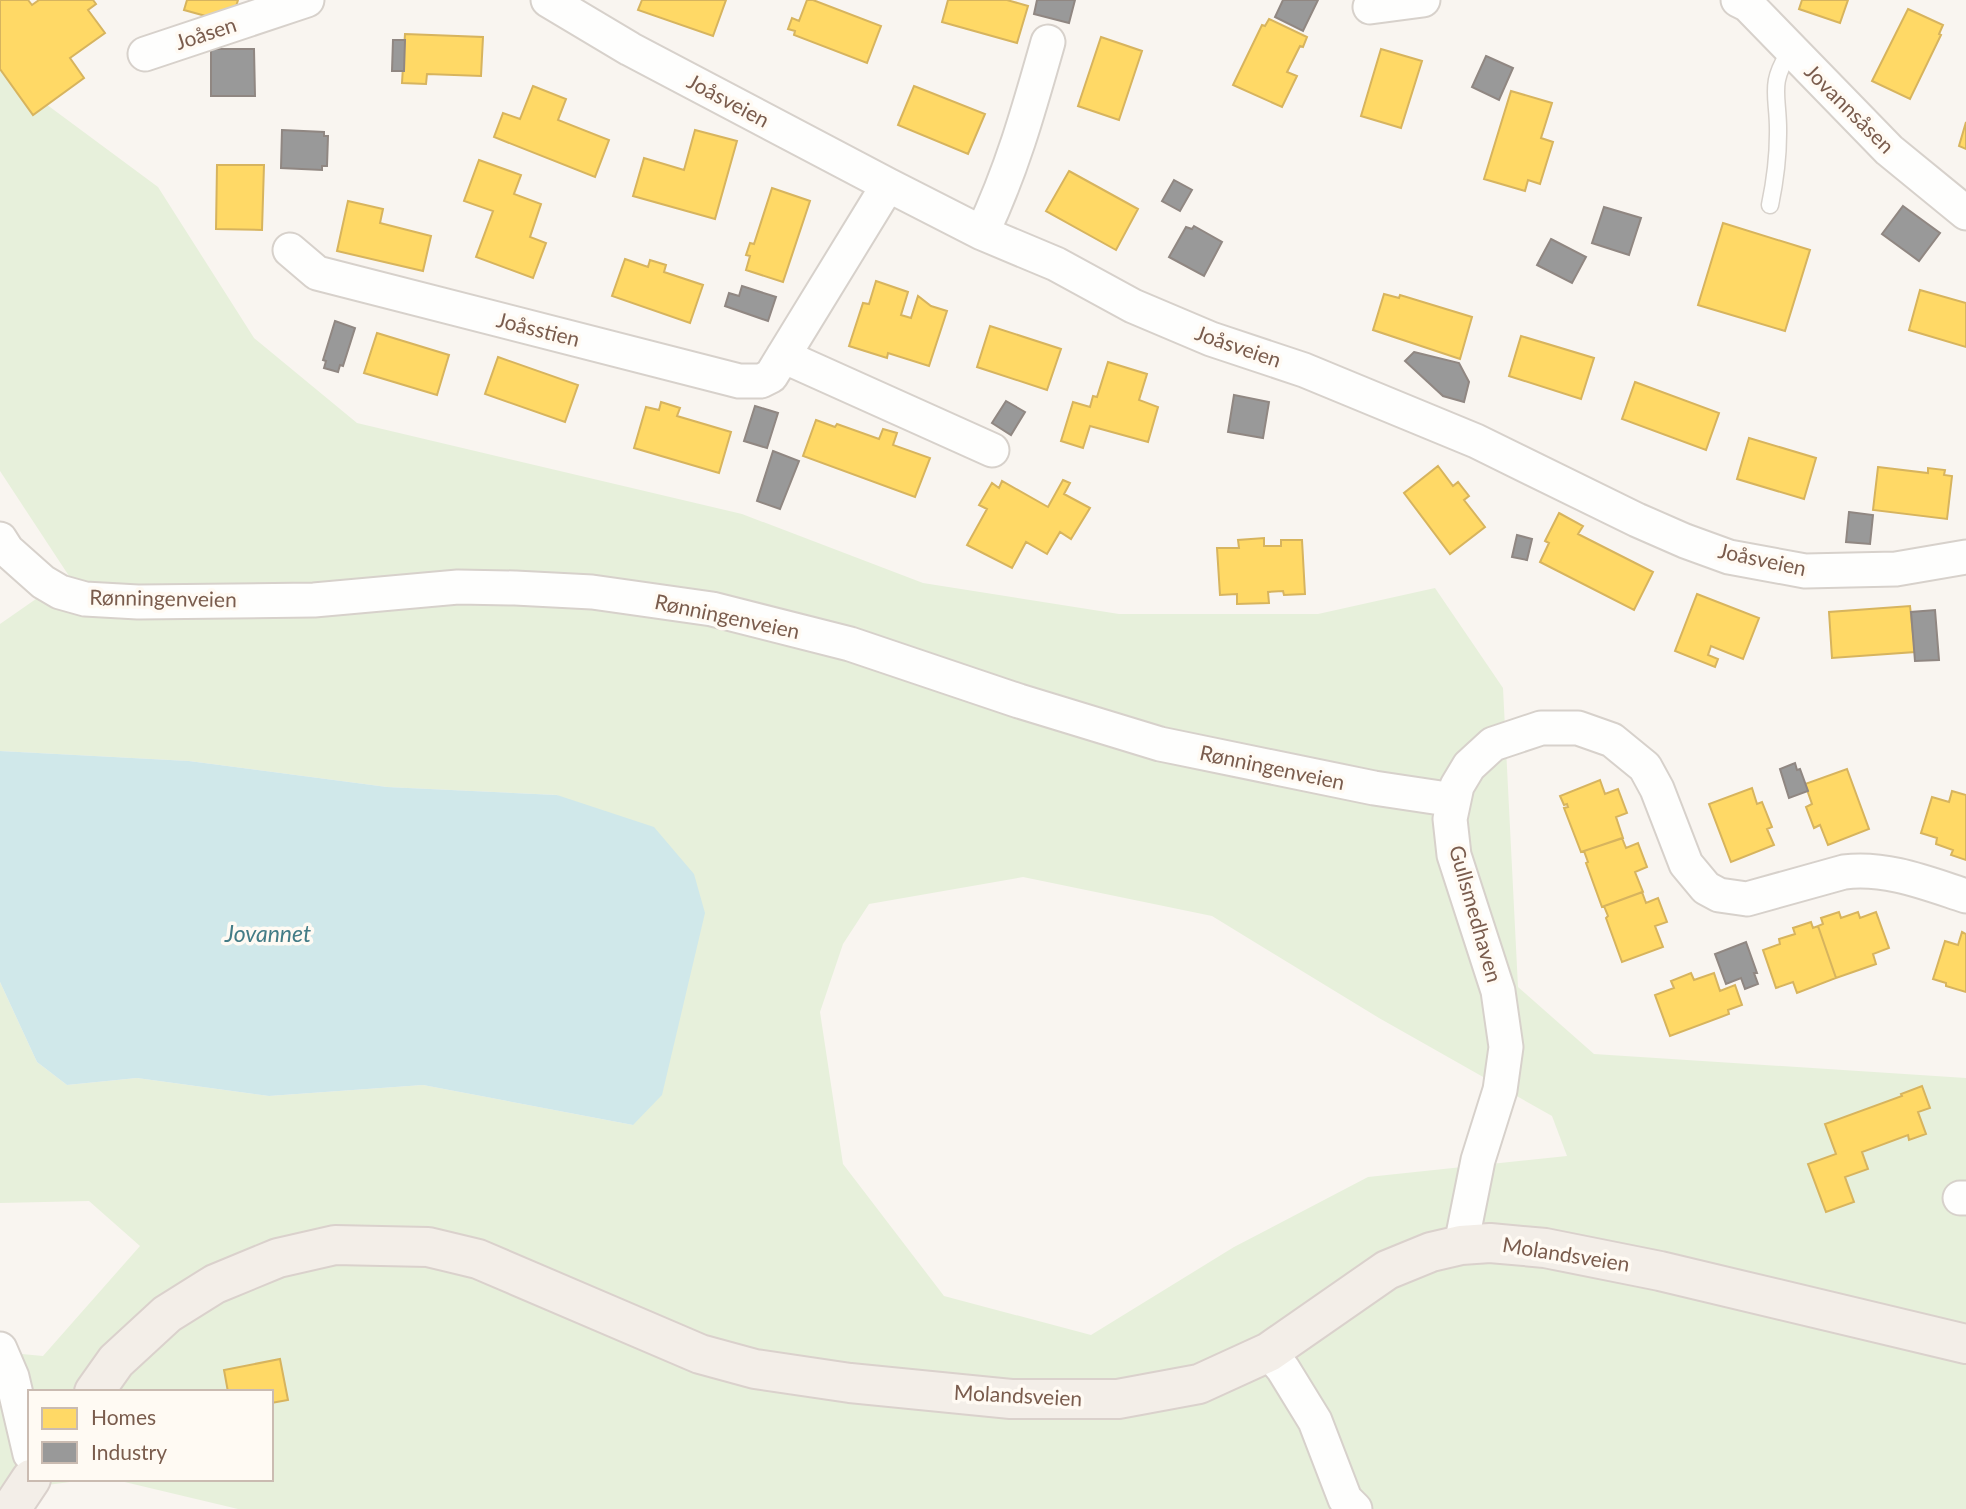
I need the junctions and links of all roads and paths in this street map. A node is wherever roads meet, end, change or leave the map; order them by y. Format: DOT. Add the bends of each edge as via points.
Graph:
graph roads {
  1 [pos="307,0"];
  2 [pos="548,0"];
  3 [pos="1423,0"];
  4 [pos="1738,0"];
  5 [pos="1370,7"];
  6 [pos="1048,42"];
  7 [pos="1791,50"];
  8 [pos="145,54"];
  9 [pos="887,185"];
  10 [pos="1770,205"];
  11 [pos="1966,213"];
  12 [pos="982,233"];
  13 [pos="290,250"];
  14 [pos="783,356"];
  15 [pos="992,450"];
  16 [pos="0,539"];
  17 [pos="1966,556"];
  18 [pos="1454,800"];
  19 [pos="1966,896"];
  20 [pos="1461,1245"];
  21 [pos="1966,1344"];
  22 [pos="0,1349"];
  23 [pos="1269,1352"];
  24 [pos="95,1390"];
  25 [pos="28,1445"];
  26 [pos="30,1481"];
  27 [pos="11,1509"];
  28 [pos="1355,1509"];
  1 -- 8 [label="street, Joåsen"];
  2 -- 9 [label="street, Joåsveien" via="630,49"];
  3 -- 5 [label="street"];
  4 -- 7 [label="street, Jovannsåsen"];
  6 -- 12 [label="street" via="1020,144"];
  7 -- 10 [label="lane" via="1776,77 1779,130"];
  7 -- 11 [label="street, Jovannsåsen" via="1889,150"];
  9 -- 12 [label="street, Joåsveien"];
  9 -- 14 [label="street, Joåsstien"];
  12 -- 17 [label="street, Joåsveien" via="1211,340 1304,370 1476,441 1637,520 1729,557 1805,571 1849,571 1896,569"];
  13 -- 14 [label="street, Joåsstien" via="317,273 739,381 771,376"];
  14 -- 15 [label="street"];
  16 -- 18 [label="street, Rønningenveien" via="43,582 85,599 314,600 458,587 592,592 712,609 850,645 1160,744"];
  18 -- 19 [label="street, Gullsmedhaven" via="1469,766 1493,744 1541,727 1578,728 1612,740 1645,767 1686,864 1706,888 1719,895 1748,899 1860,870 1896,874"];
  18 -- 20 [label="street, Gullsmedhaven" via="1450,819 1454,855 1498,991 1506,1047 1500,1090 1478,1160"];
  20 -- 21 [label="main road, Molandsveien" via="1545,1248"];
  20 -- 23 [label="main road, Molandsveien" via="1387,1270"];
  22 -- 25 [label="street" via="12,1377"];
  23 -- 24 [label="main road, Molandsveien" via="1199,1384 1118,1399 1011,1399 850,1383 755,1369 700,1354 478,1259 428,1248 335,1245 278,1258 215,1284 167,1314 116,1361"];
  23 -- 28 [label="street" via="1315,1421 1345,1499"];
  26 -- 27 [label="main road"];
}
